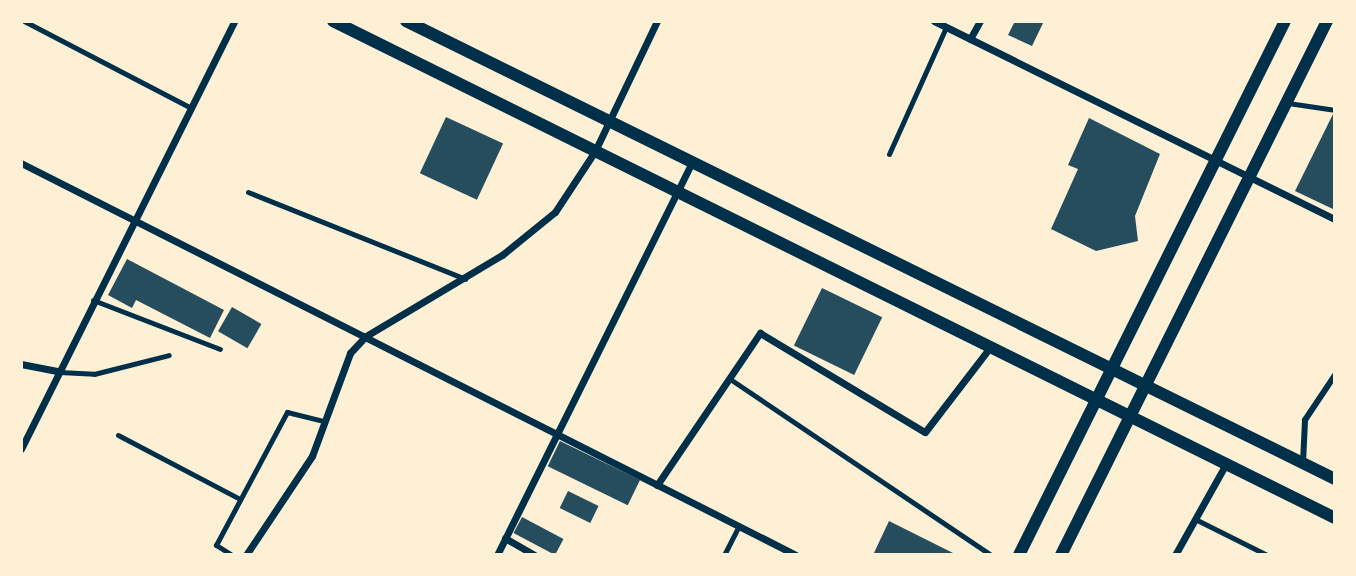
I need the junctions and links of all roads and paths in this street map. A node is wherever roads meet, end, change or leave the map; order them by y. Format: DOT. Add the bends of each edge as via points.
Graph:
graph roads {
  1 [pos="24,21"];
  2 [pos="234,21"];
  3 [pos="332,21"];
  4 [pos="406,21"];
  5 [pos="657,21"];
  6 [pos="934,21"];
  7 [pos="980,21"];
  8 [pos="1285,21"];
  9 [pos="1327,21"];
  10 [pos="946,27"];
  11 [pos="970,39"];
  12 [pos="1290,95"];
  13 [pos="191,108"];
  14 [pos="1335,110"];
  15 [pos="606,119"];
  16 [pos="595,150"];
  17 [pos="889,155"];
  18 [pos="1216,160"];
  19 [pos="692,162"];
  20 [pos="21,163"];
  21 [pos="1249,177"];
  22 [pos="677,191"];
  23 [pos="247,192"];
  24 [pos="135,217"];
  25 [pos="1335,219"];
  26 [pos="465,279"];
  27 [pos="93,300"];
  28 [pos="366,336"];
  29 [pos="991,346"];
  30 [pos="220,349"];
  31 [pos="169,355"];
  32 [pos="21,364"];
  33 [pos="1112,368"];
  34 [pos="58,371"];
  35 [pos="1335,374"];
  36 [pos="730,379"];
  37 [pos="1145,385"];
  38 [pos="1097,398"];
  39 [pos="1131,415"];
  40 [pos="324,421"];
  41 [pos="556,433"];
  42 [pos="118,435"];
  43 [pos="21,449"];
  44 [pos="1227,462"];
  45 [pos="1303,463"];
  46 [pos="1335,478"];
  47 [pos="657,485"];
  48 [pos="240,499"];
  49 [pos="1335,517"];
  50 [pos="1195,519"];
  51 [pos="739,526"];
  52 [pos="505,538"];
  53 [pos="232,555"];
  54 [pos="246,555"];
  55 [pos="497,555"];
  56 [pos="535,555"];
  57 [pos="724,555"];
  58 [pos="796,555"];
  59 [pos="991,555"];
  60 [pos="1019,555"];
  61 [pos="1061,555"];
  62 [pos="1175,555"];
  63 [pos="1267,555"];
  1 -- 13 [label="lane"];
  2 -- 13 [label="street"];
  3 -- 16 [label="street"];
  4 -- 15 [label="street"];
  5 -- 15 [label="street"];
  6 -- 10 [label="street"];
  7 -- 11 [label="street"];
  8 -- 18 [label="street"];
  9 -- 12 [label="street"];
  10 -- 11 [label="street"];
  10 -- 17 [label="lane"];
  11 -- 18 [label="street"];
  12 -- 14 [label="lane" via="1288,104"];
  12 -- 21 [label="street"];
  13 -- 24 [label="street"];
  15 -- 16 [label="street"];
  15 -- 19 [label="street"];
  16 -- 22 [label="street"];
  16 -- 26 [label="street" via="555,212"];
  18 -- 21 [label="street"];
  18 -- 33 [label="street"];
  19 -- 22 [label="street"];
  19 -- 33 [label="street"];
  20 -- 24 [label="street"];
  21 -- 25 [label="street"];
  21 -- 37 [label="street"];
  22 -- 29 [label="street"];
  22 -- 41 [label="street"];
  23 -- 26 [label="lane"];
  24 -- 27 [label="street"];
  24 -- 28 [label="street"];
  26 -- 28 [label="street"];
  27 -- 30 [label="lane"];
  27 -- 34 [label="street"];
  28 -- 40 [label="street" via="346,362"];
  28 -- 41 [label="street"];
  29 -- 36 [label="street" via="925,432 760,333"];
  29 -- 38 [label="street"];
  31 -- 34 [label="lane" via="94,374"];
  32 -- 34 [label="street"];
  33 -- 37 [label="street"];
  33 -- 38 [label="street"];
  34 -- 43 [label="street"];
  35 -- 45 [label="street" via="1305,420"];
  36 -- 47 [label="street"];
  36 -- 59 [label="lane"];
  37 -- 39 [label="street"];
  37 -- 45 [label="street"];
  38 -- 39 [label="street"];
  38 -- 60 [label="street"];
  39 -- 44 [label="street"];
  39 -- 61 [label="street"];
  40 -- 48 [label="lane" via="287,412"];
  40 -- 54 [label="street" via="293,491"];
  41 -- 47 [label="street"];
  41 -- 52 [label="street"];
  42 -- 48 [label="lane"];
  44 -- 49 [label="street"];
  44 -- 50 [label="street"];
  45 -- 46 [label="street"];
  47 -- 51 [label="street"];
  48 -- 53 [label="lane" via="216,545"];
  50 -- 62 [label="street"];
  50 -- 63 [label="lane"];
  51 -- 57 [label="lane"];
  51 -- 58 [label="street"];
  52 -- 55 [label="street"];
  52 -- 56 [label="street"];
}
